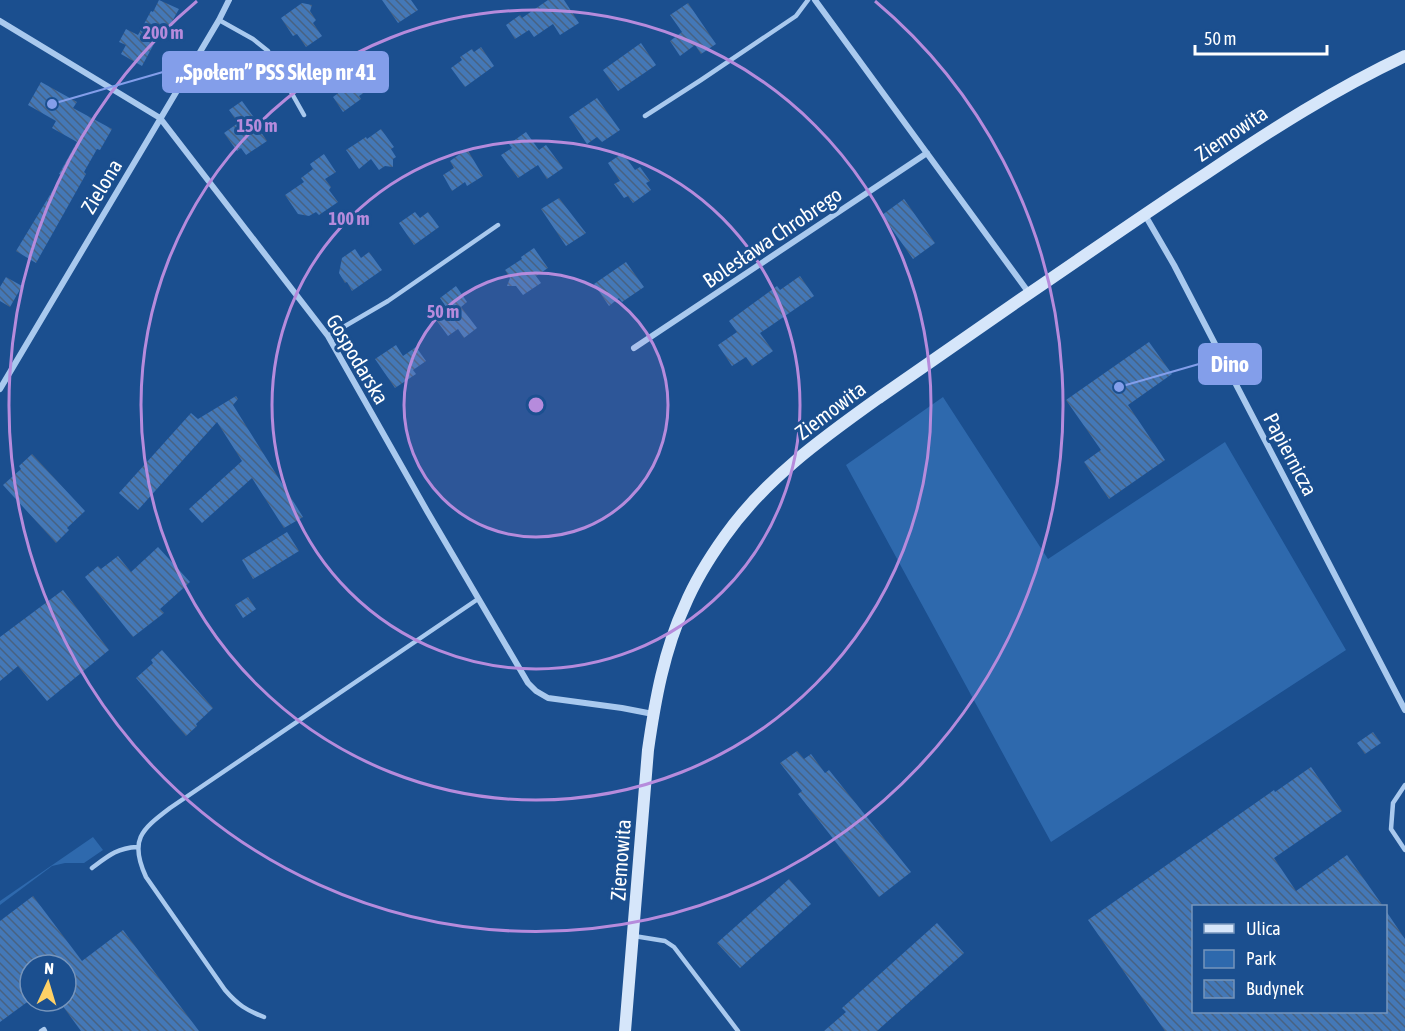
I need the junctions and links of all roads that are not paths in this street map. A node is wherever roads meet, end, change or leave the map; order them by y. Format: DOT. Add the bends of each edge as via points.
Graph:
graph roads {
  1 [pos="229,0"];
  2 [pos="808,0"];
  3 [pos="815,0"];
  4 [pos="219,20"];
  5 [pos="0,21"];
  6 [pos="1405,56"];
  7 [pos="304,115"];
  8 [pos="645,116"];
  9 [pos="160,118"];
  10 [pos="927,153"];
  11 [pos="1144,214"];
  12 [pos="498,225"];
  13 [pos="1029,294"];
  14 [pos="328,336"];
  15 [pos="634,348"];
  16 [pos="0,389"];
  17 [pos="478,599"];
  18 [pos="1405,710"];
  19 [pos="653,714"];
  20 [pos="1405,785"];
  21 [pos="137,847"];
  22 [pos="1405,850"];
  23 [pos="92,868"];
  24 [pos="634,936"];
  25 [pos="264,1017"];
  26 [pos="625,1031"];
  27 [pos="738,1031"];
  1 -- 4 [label="street, Zielona"];
  2 -- 8 [label="lane" via="796,16"];
  3 -- 10 [label="street"];
  4 -- 7 [label="lane" via="268,51"];
  4 -- 9 [label="street, Zielona"];
  5 -- 9 [label="street, Gospodarska"];
  6 -- 11 [label="street, Ziemowita" via="1281,123"];
  9 -- 14 [label="street, Gospodarska"];
  9 -- 16 [label="street, Zielona"];
  10 -- 13 [label="street"];
  10 -- 15 [label="street, Bolesława Chrobrego"];
  11 -- 13 [label="street, Ziemowita"];
  11 -- 18 [label="street, Papiernicza"];
  12 -- 14 [label="lane" via="388,301"];
  13 -- 19 [label="street, Ziemowita" via="832,431 754,499 726,535 685,605 668,652"];
  14 -- 17 [label="street, Gospodarska"];
  17 -- 19 [label="street, Gospodarska" via="536,691 548,698"];
  17 -- 21 [label="lane" via="171,808 141,834"];
  19 -- 24 [label="street, Ziemowita"];
  20 -- 22 [label="lane" via="1393,803 1391,829"];
  21 -- 23 [label="lane" via="113,852"];
  21 -- 25 [label="lane" via="146,877 225,990 237,1003"];
  24 -- 26 [label="street, Ziemowita"];
  24 -- 27 [label="lane" via="665,941 674,948"];
}
